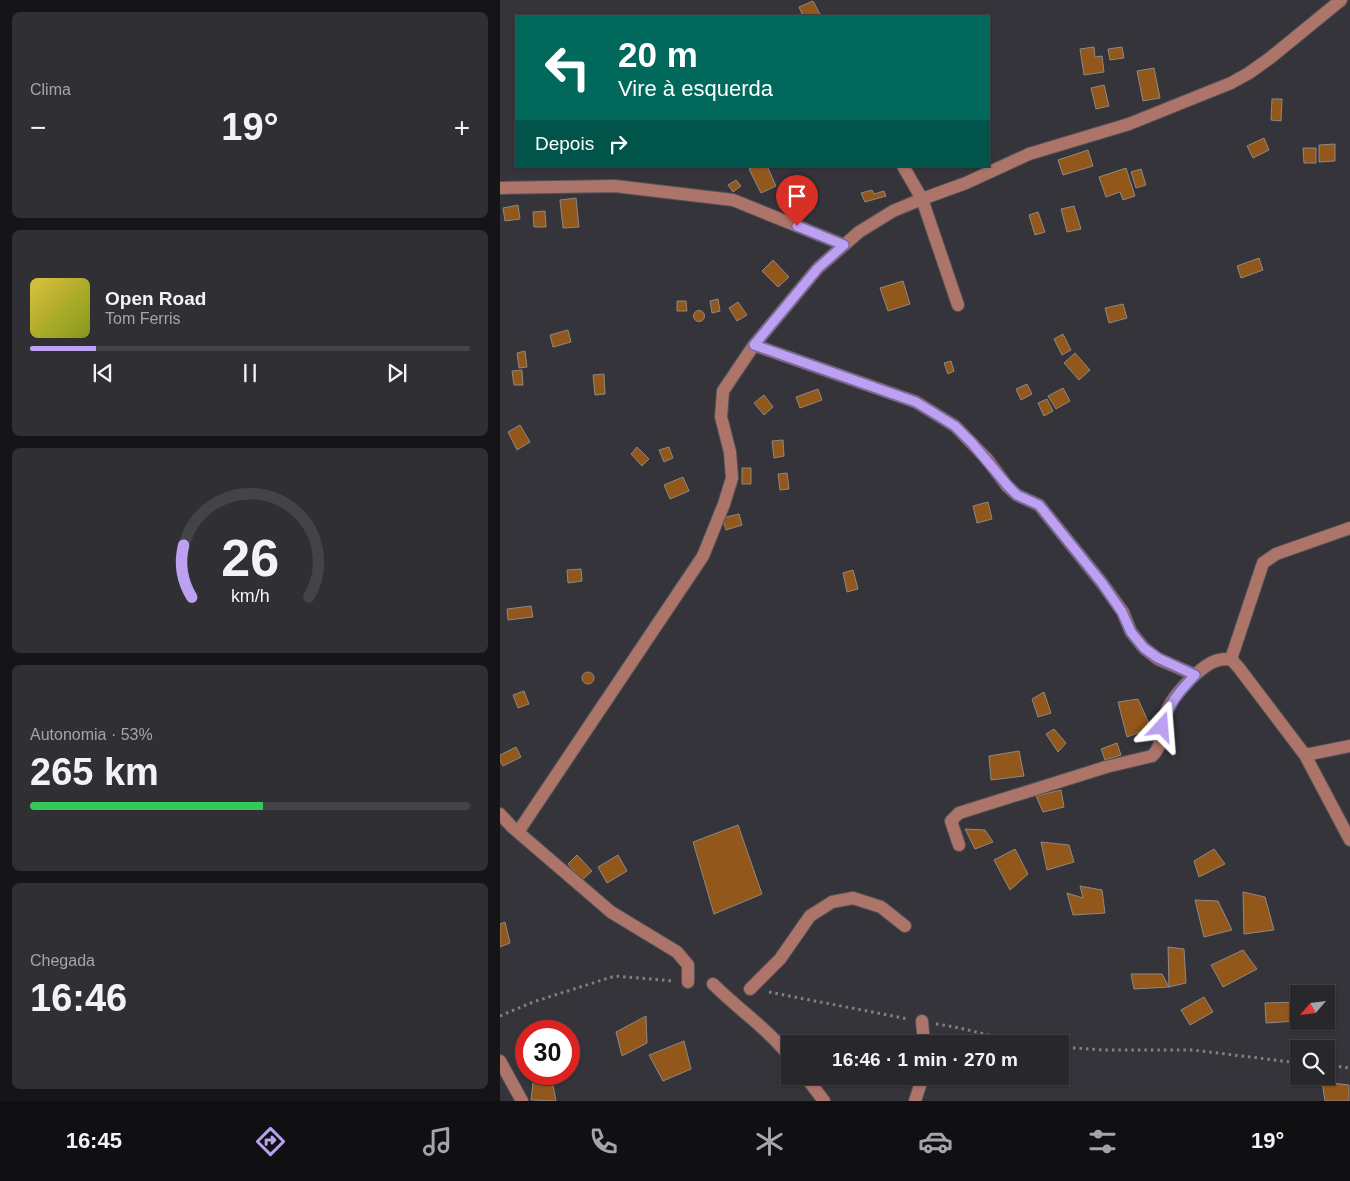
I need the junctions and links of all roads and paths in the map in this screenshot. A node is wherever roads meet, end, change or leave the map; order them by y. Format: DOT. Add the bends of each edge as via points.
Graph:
graph roads {
  1 [pos="1341,0"];
  2 [pos="904,167"];
  3 [pos="500,188"];
  4 [pos="922,200"];
  5 [pos="844,245"];
  6 [pos="958,305"];
  7 [pos="754,345"];
  8 [pos="1350,528"];
  9 [pos="1231,659"];
  10 [pos="1195,675"];
  11 [pos="1350,746"];
  12 [pos="1305,755"];
  13 [pos="500,814"];
  14 [pos="518,832"];
  15 [pos="1350,840"];
  16 [pos="958,846"];
  17 [pos="904,926"];
  18 [pos="688,982"];
  19 [pos="713,984"];
  20 [pos="750,989"];
  21 [pos="922,1021"];
  22 [pos="923,1035"];
  23 [pos="781,1047"];
  24 [pos="1069,1048"];
  25 [pos="500,1061"];
  26 [pos="1290,1062"];
  27 [pos="1335,1067"];
  28 [pos="1350,1068"];
  29 [pos="812,1085"];
  30 [pos="920,1085"];
  31 [pos="522,1101"];
  32 [pos="824,1101"];
  33 [pos="915,1101"];
  1 -- 4 [label="street" via="1270,58 1231,83 1138,120 1029,154"];
  2 -- 4 [label="street"];
  3 -- 5 [label="street" via="615,186 733,200"];
  4 -- 5 [label="street" via="893,211"];
  4 -- 6 [label="street"];
  5 -- 7 [label="street" via="818,268"];
  7 -- 10 [label="street" via="916,402 955,426 1017,495 1039,505 1102,583 1144,648"];
  7 -- 14 [label="street" via="723,391 722,418 732,478 703,556"];
  8 -- 9 [label="street" via="1276,554 1263,563"];
  9 -- 10 [label="street" via="1217,660"];
  9 -- 12 [label="street"];
  10 -- 16 [label="street" via="1168,708 1160,744 1152,756 1100,768 959,813 951,821"];
  11 -- 12 [label="street"];
  12 -- 15 [label="street"];
  13 -- 14 [label="street"];
  14 -- 18 [label="street" via="611,912 676,952 688,965"];
  17 -- 20 [label="street" via="881,907 853,898 832,902 810,916 780,959"];
  19 -- 23 [label="street"];
  21 -- 22 [label="street"];
  24 -- 26 [label="path" via="1193,1050"];
  25 -- 31 [label="street"];
  27 -- 28 [label="path"];
  29 -- 32 [label="street"];
  30 -- 33 [label="street"];
}
